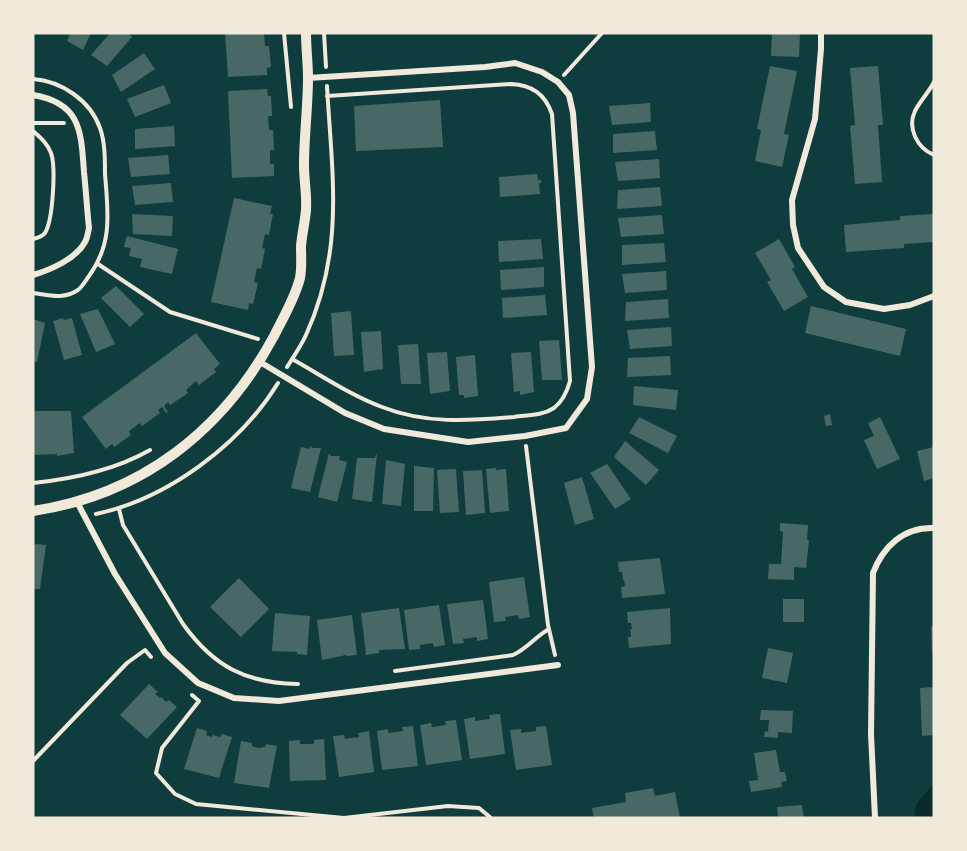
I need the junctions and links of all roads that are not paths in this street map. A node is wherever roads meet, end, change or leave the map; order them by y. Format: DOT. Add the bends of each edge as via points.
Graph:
graph roads {
  1 [pos="306,33"];
  2 [pos="821,33"];
  3 [pos="313,78"];
  4 [pos="33,95"];
  5 [pos="33,274"];
  6 [pos="934,296"];
  7 [pos="260,362"];
  8 [pos="77,502"];
  9 [pos="33,511"];
  10 [pos="934,528"];
  11 [pos="558,665"];
  12 [pos="875,818"];
  1 -- 3 [label="street"];
  2 -- 6 [label="street" via="815,119 792,200 798,248 824,287 846,302 884,309"];
  3 -- 7 [label="street" via="304,166 306,210 300,278"];
  3 -- 7 [label="street" via="515,63 558,82 569,95 573,113 592,367 587,399 566,428 468,442 384,429 345,413"];
  4 -- 5 [label="street" via="45,97 73,115 81,133 89,228 85,243 55,269"];
  7 -- 8 [label="street" via="227,407 170,458 138,477"];
  8 -- 9 [label="street"];
  8 -- 11 [label="street" via="115,574 165,653 198,683 234,698 279,701"];
  10 -- 12 [label="street" via="914,530 900,537 883,552 873,573 871,734"];
}
